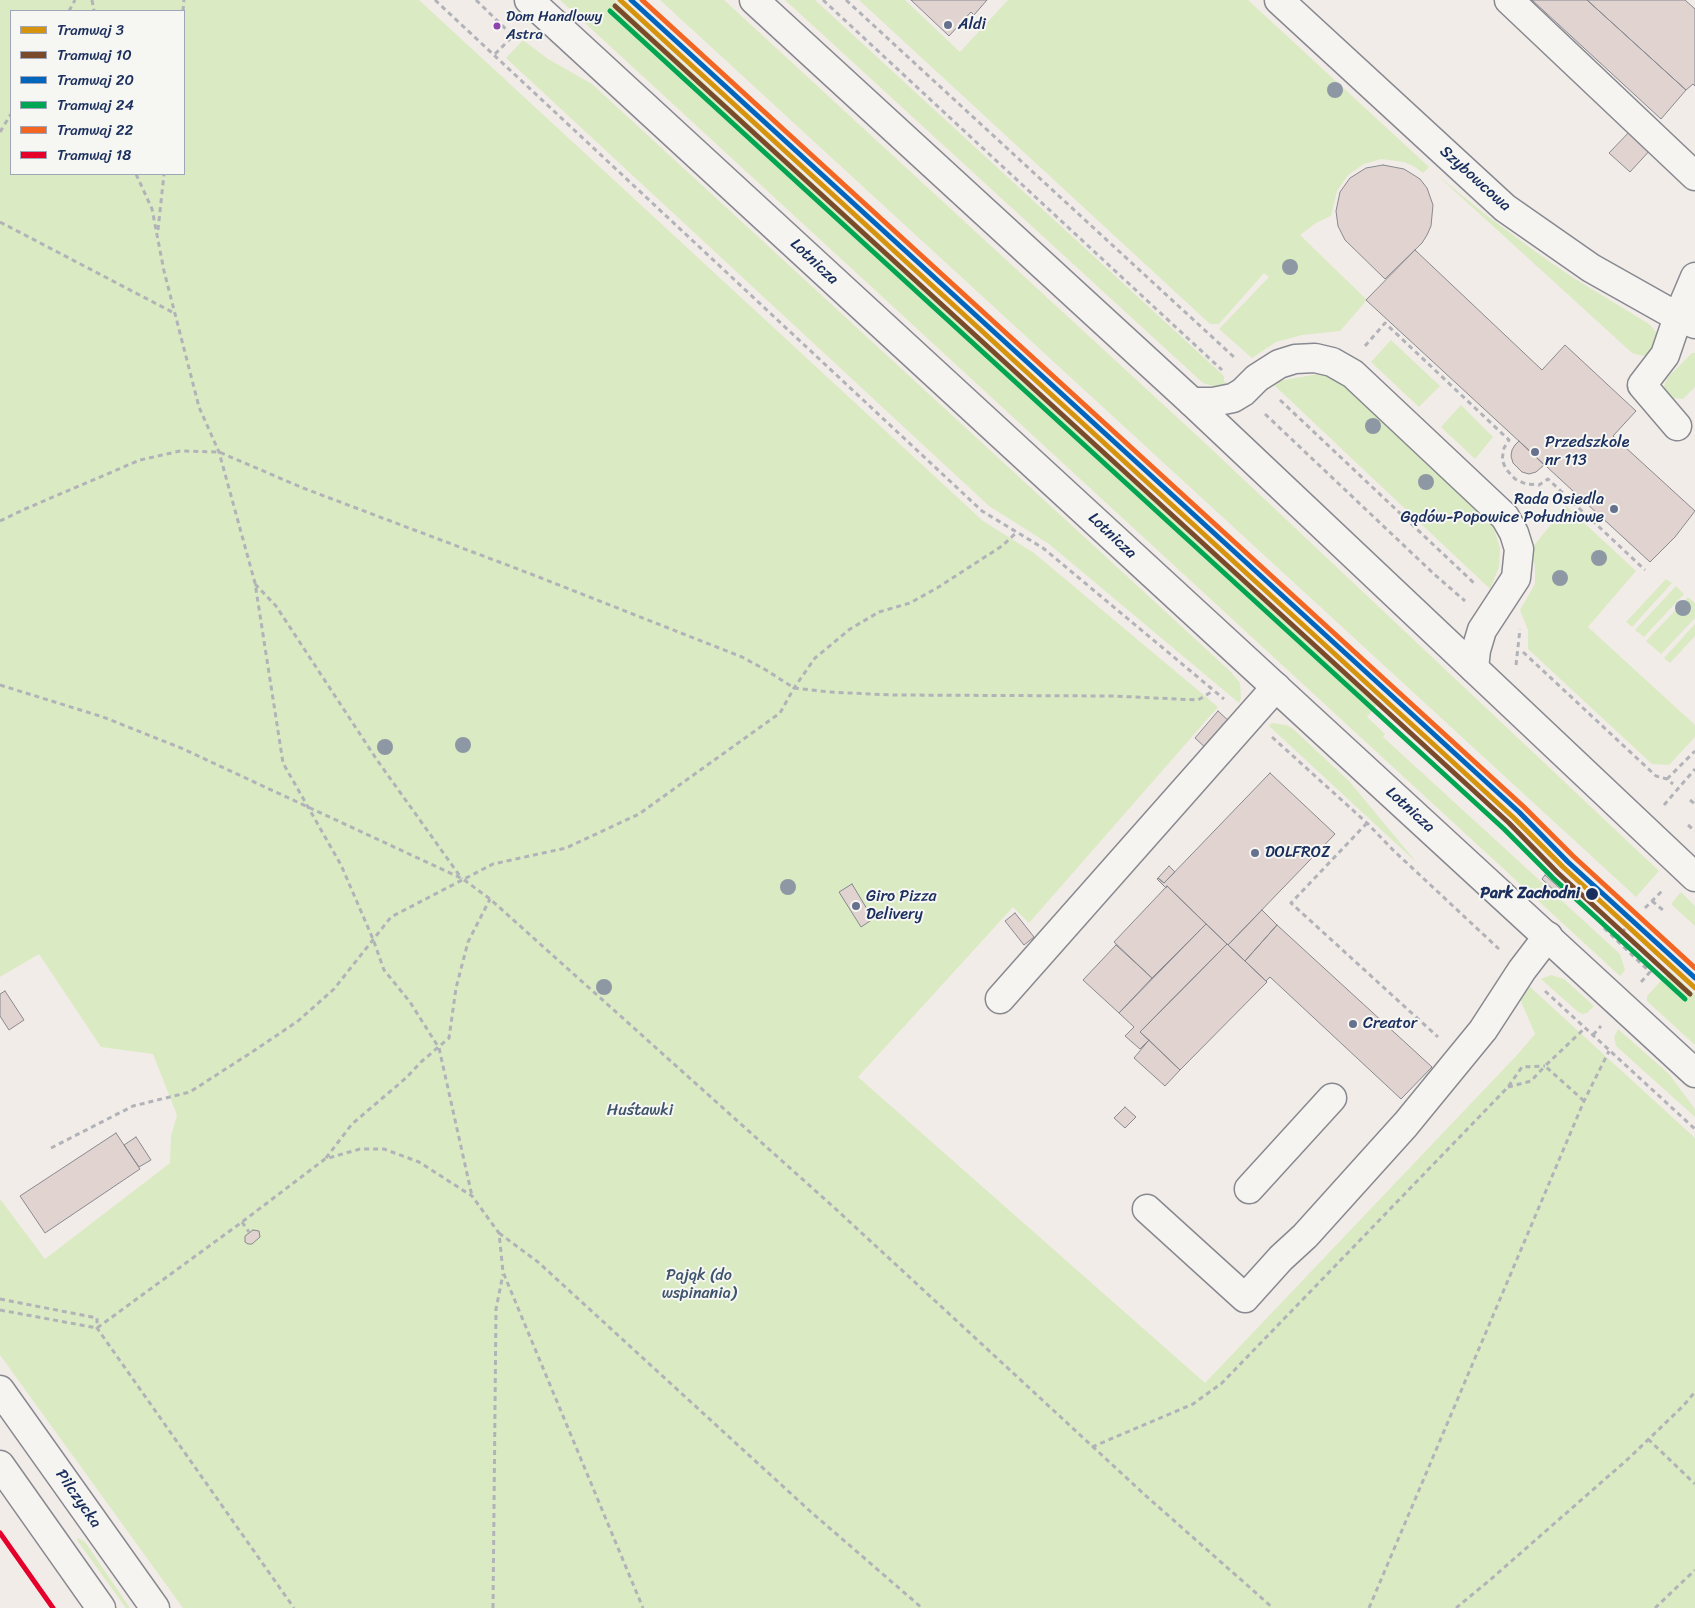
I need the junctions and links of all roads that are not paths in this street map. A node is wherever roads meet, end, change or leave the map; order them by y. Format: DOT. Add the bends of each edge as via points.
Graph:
graph roads {
  1 [pos="529,0"];
  2 [pos="754,0"];
  3 [pos="1279,0"];
  4 [pos="1510,0"];
  5 [pos="1695,176"];
  6 [pos="1695,277"];
  7 [pos="1687,321"];
  8 [pos="1192,402"];
  9 [pos="1677,426"];
  10 [pos="1474,668"];
  11 [pos="1276,687"];
  12 [pos="1695,877"];
  13 [pos="1548,936"];
  14 [pos="1000,998"];
  15 [pos="1695,1073"];
  16 [pos="1332,1098"];
  17 [pos="1249,1189"];
  18 [pos="1147,1209"];
  19 [pos="0,1390"];
  20 [pos="0,1465"];
  21 [pos="101,1608"];
  22 [pos="155,1608"];
  1 -- 11 [label="main road, Lotnicza"];
  2 -- 8 [label="main road"];
  3 -- 7 [label="main road, Szybowcowa" via="1506,208 1591,268"];
  4 -- 5 [label="main road"];
  6 -- 7 [label="main road"];
  7 -- 9 [label="main road" via="1642,385"];
  8 -- 10 [label="main road"];
  8 -- 10 [label="main road" via="1233,398 1279,364 1296,359 1315,358 1332,362 1353,374 1505,517 1518,549 1516,578 1482,630"];
  10 -- 12 [label="main road"];
  11 -- 13 [label="main road, Lotnicza"];
  11 -- 14 [label="main road"];
  13 -- 15 [label="main road, Lotnicza"];
  13 -- 18 [label="main road" via="1461,1058 1385,1148 1245,1298"];
  16 -- 17 [label="main road"];
  19 -- 22 [label="main road, Pilczycka"];
  20 -- 21 [label="main road"];
}
